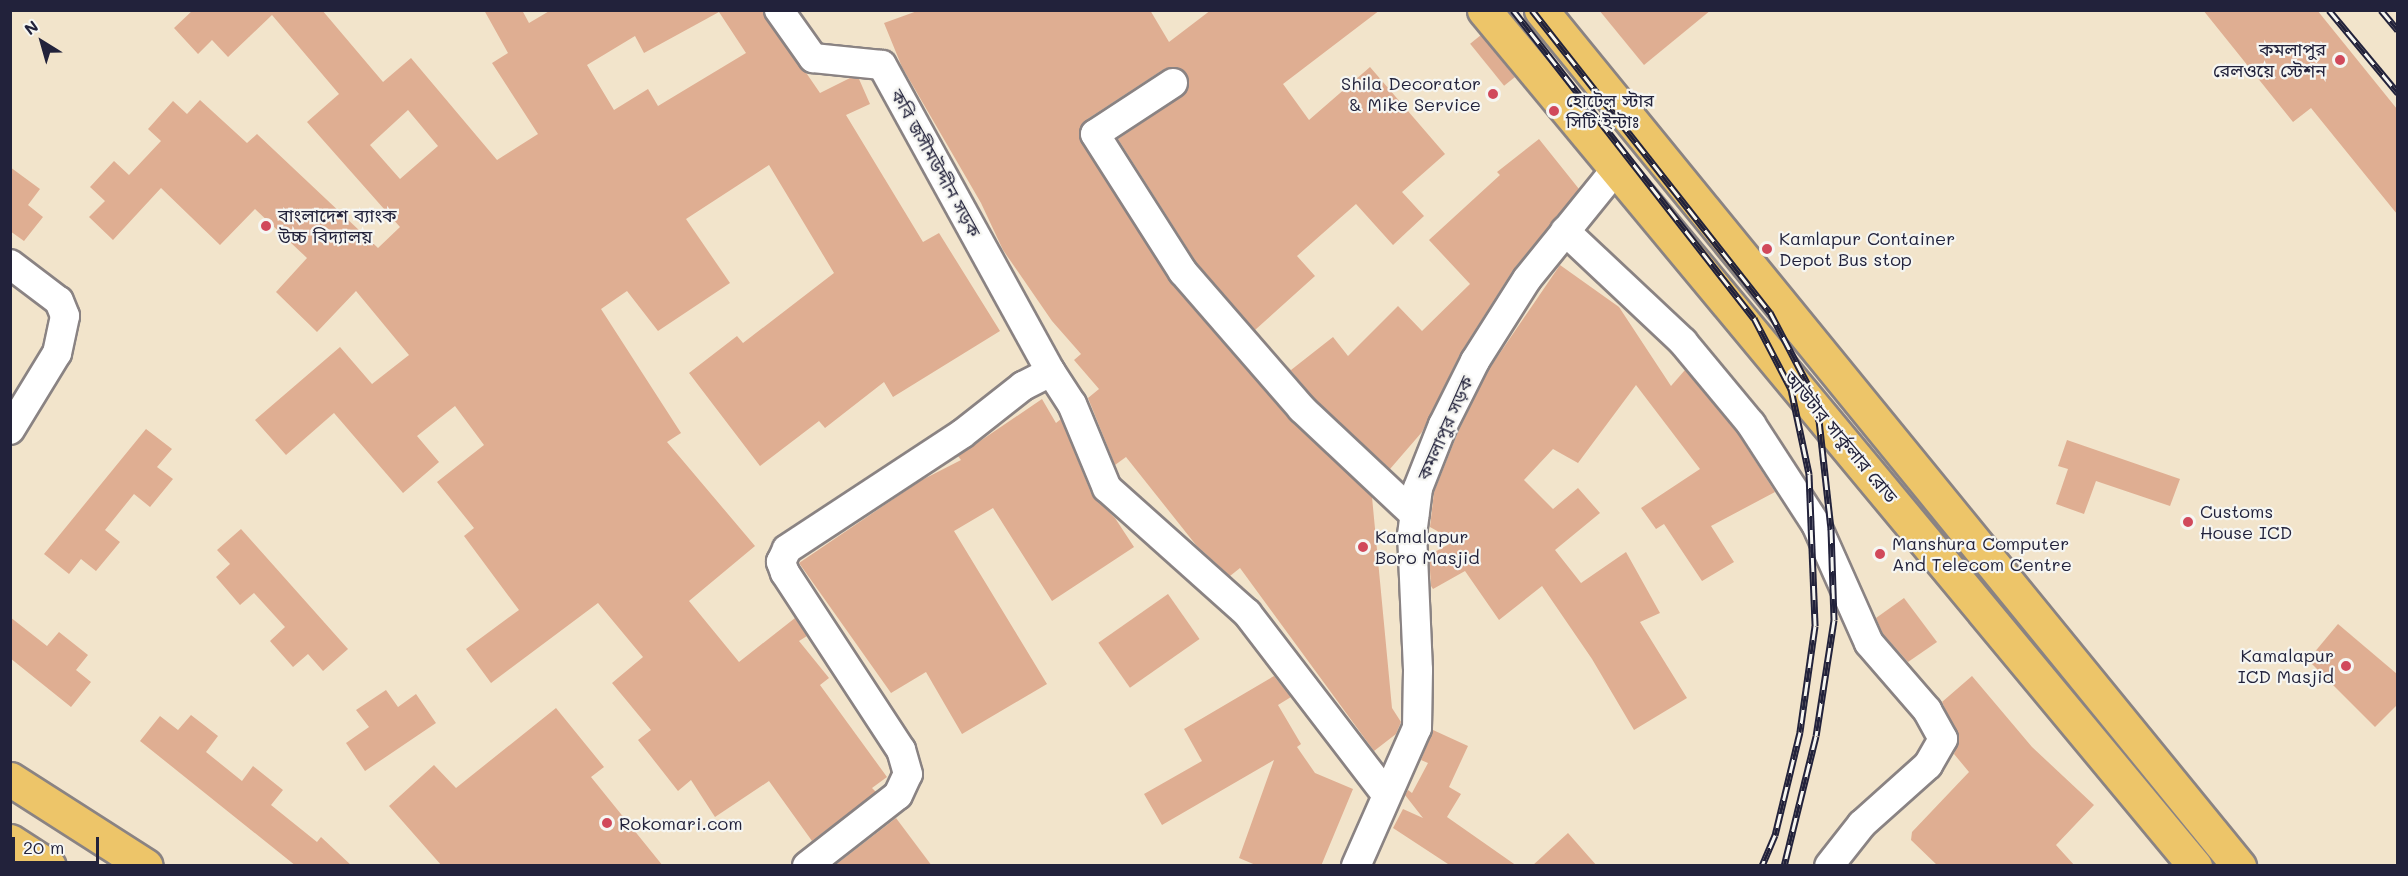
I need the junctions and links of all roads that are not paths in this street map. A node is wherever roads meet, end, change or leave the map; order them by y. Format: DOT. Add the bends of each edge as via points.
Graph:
graph roads {
  1 [pos="779,10"];
  2 [pos="1484,10"];
  3 [pos="1541,10"];
  4 [pos="1173,83"];
  5 [pos="1616,169"];
  6 [pos="1565,231"];
  7 [pos="10,264"];
  8 [pos="1051,372"];
  9 [pos="10,430"];
  10 [pos="1414,514"];
  11 [pos="10,779"];
  12 [pos="1386,794"];
  13 [pos="10,841"];
  14 [pos="50,866"];
  15 [pos="146,866"];
  16 [pos="807,866"];
  17 [pos="1356,866"];
  18 [pos="1829,866"];
  19 [pos="2195,866"];
  20 [pos="2238,866"];
  1 -- 8 [label="street, কবি জসীমউদ্দীন সড়ক" via="813,58 882,65"];
  2 -- 5 [label="main road, আউটার সার্কুলার রোড"];
  3 -- 20 [label="main road, আউটার সার্কুলার রোড"];
  4 -- 10 [label="street" via="1095,134 1183,272 1302,409"];
  5 -- 6 [label="street, কমলাপুর সড়ক"];
  5 -- 19 [label="main road, আউটার সার্কুলার রোড"];
  6 -- 10 [label="street, কমলাপুর সড়ক" via="1527,279 1475,361 1443,425 1418,488"];
  6 -- 18 [label="street" via="1621,279 1683,342 1751,424 1816,524 1869,643 1927,710 1943,739 1928,765 1862,824"];
  7 -- 9 [label="street" via="58,301 65,316 57,353"];
  8 -- 12 [label="street" via="1072,404 1107,488 1247,613"];
  8 -- 16 [label="street" via="1023,386 962,434 787,549 781,562 785,573 901,750 908,774 898,795"];
  10 -- 12 [label="street, কমলাপুর সড়ক" via="1417,728"];
  11 -- 15 [label="main road"];
  12 -- 17 [label="street, কমলাপুর সড়ক"];
  13 -- 14 [label="main road"];
}
